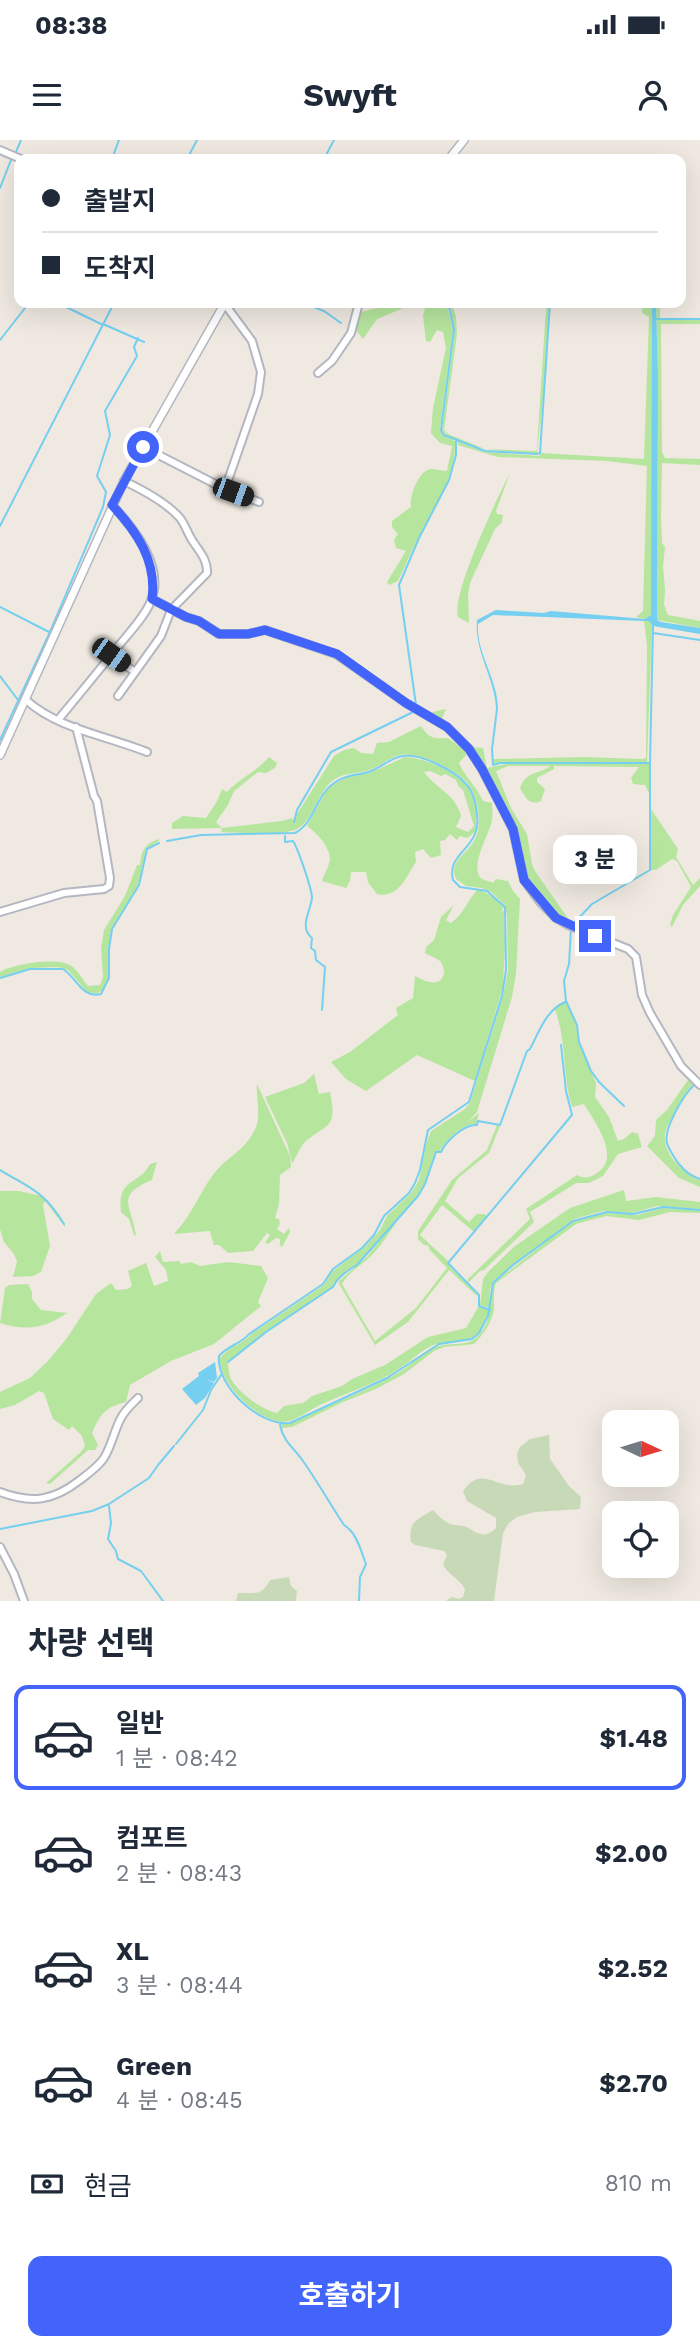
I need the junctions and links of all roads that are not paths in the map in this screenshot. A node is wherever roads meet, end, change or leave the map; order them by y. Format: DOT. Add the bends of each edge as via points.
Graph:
graph roads {
  1 [pos="464,140"];
  2 [pos="453,154"];
  3 [pos="221,308"];
  4 [pos="228,308"];
  5 [pos="358,308"];
  6 [pos="318,373"];
  7 [pos="143,447"];
  8 [pos="124,481"];
  9 [pos="225,489"];
  10 [pos="259,502"];
  11 [pos="112,505"];
  12 [pos="152,599"];
  13 [pos="171,610"];
  14 [pos="111,655"];
  15 [pos="135,672"];
  16 [pos="118,696"];
  17 [pos="26,700"];
  18 [pos="58,720"];
  19 [pos="76,727"];
  20 [pos="147,752"];
  21 [pos="0,755"];
  22 [pos="0,912"];
  23 [pos="700,1085"];
  24 [pos="138,1398"];
  25 [pos="0,1492"];
  26 [pos="0,1547"];
  27 [pos="24,1601"];
  1 -- 2 [label="street"];
  3 -- 7 [label="street"];
  4 -- 9 [label="street" via="252,341 261,372 258,394"];
  5 -- 6 [label="street" via="351,333"];
  7 -- 8 [label="street"];
  7 -- 9 [label="street"];
  8 -- 11 [label="street"];
  8 -- 13 [label="street" via="174,511 207,563 207,573"];
  9 -- 10 [label="street"];
  11 -- 12 [label="street" via="147,555 152,568"];
  11 -- 17 [label="street"];
  12 -- 13 [label="street"];
  12 -- 14 [label="street"];
  13 -- 15 [label="street" via="161,636"];
  13 -- 23 [label="street" via="219,634 265,630 337,654 458,736 482,769 513,829 524,880 556,918 628,949 636,957 650,1013 681,1066"];
  14 -- 15 [label="street"];
  14 -- 18 [label="street"];
  15 -- 16 [label="street"];
  17 -- 18 [label="street"];
  17 -- 21 [label="street"];
  18 -- 19 [label="street"];
  19 -- 20 [label="street"];
  19 -- 22 [label="street" via="97,802 109,886 64,893"];
  24 -- 25 [label="street" via="121,1418 103,1459 66,1490 32,1500"];
  26 -- 27 [label="street"];
}
